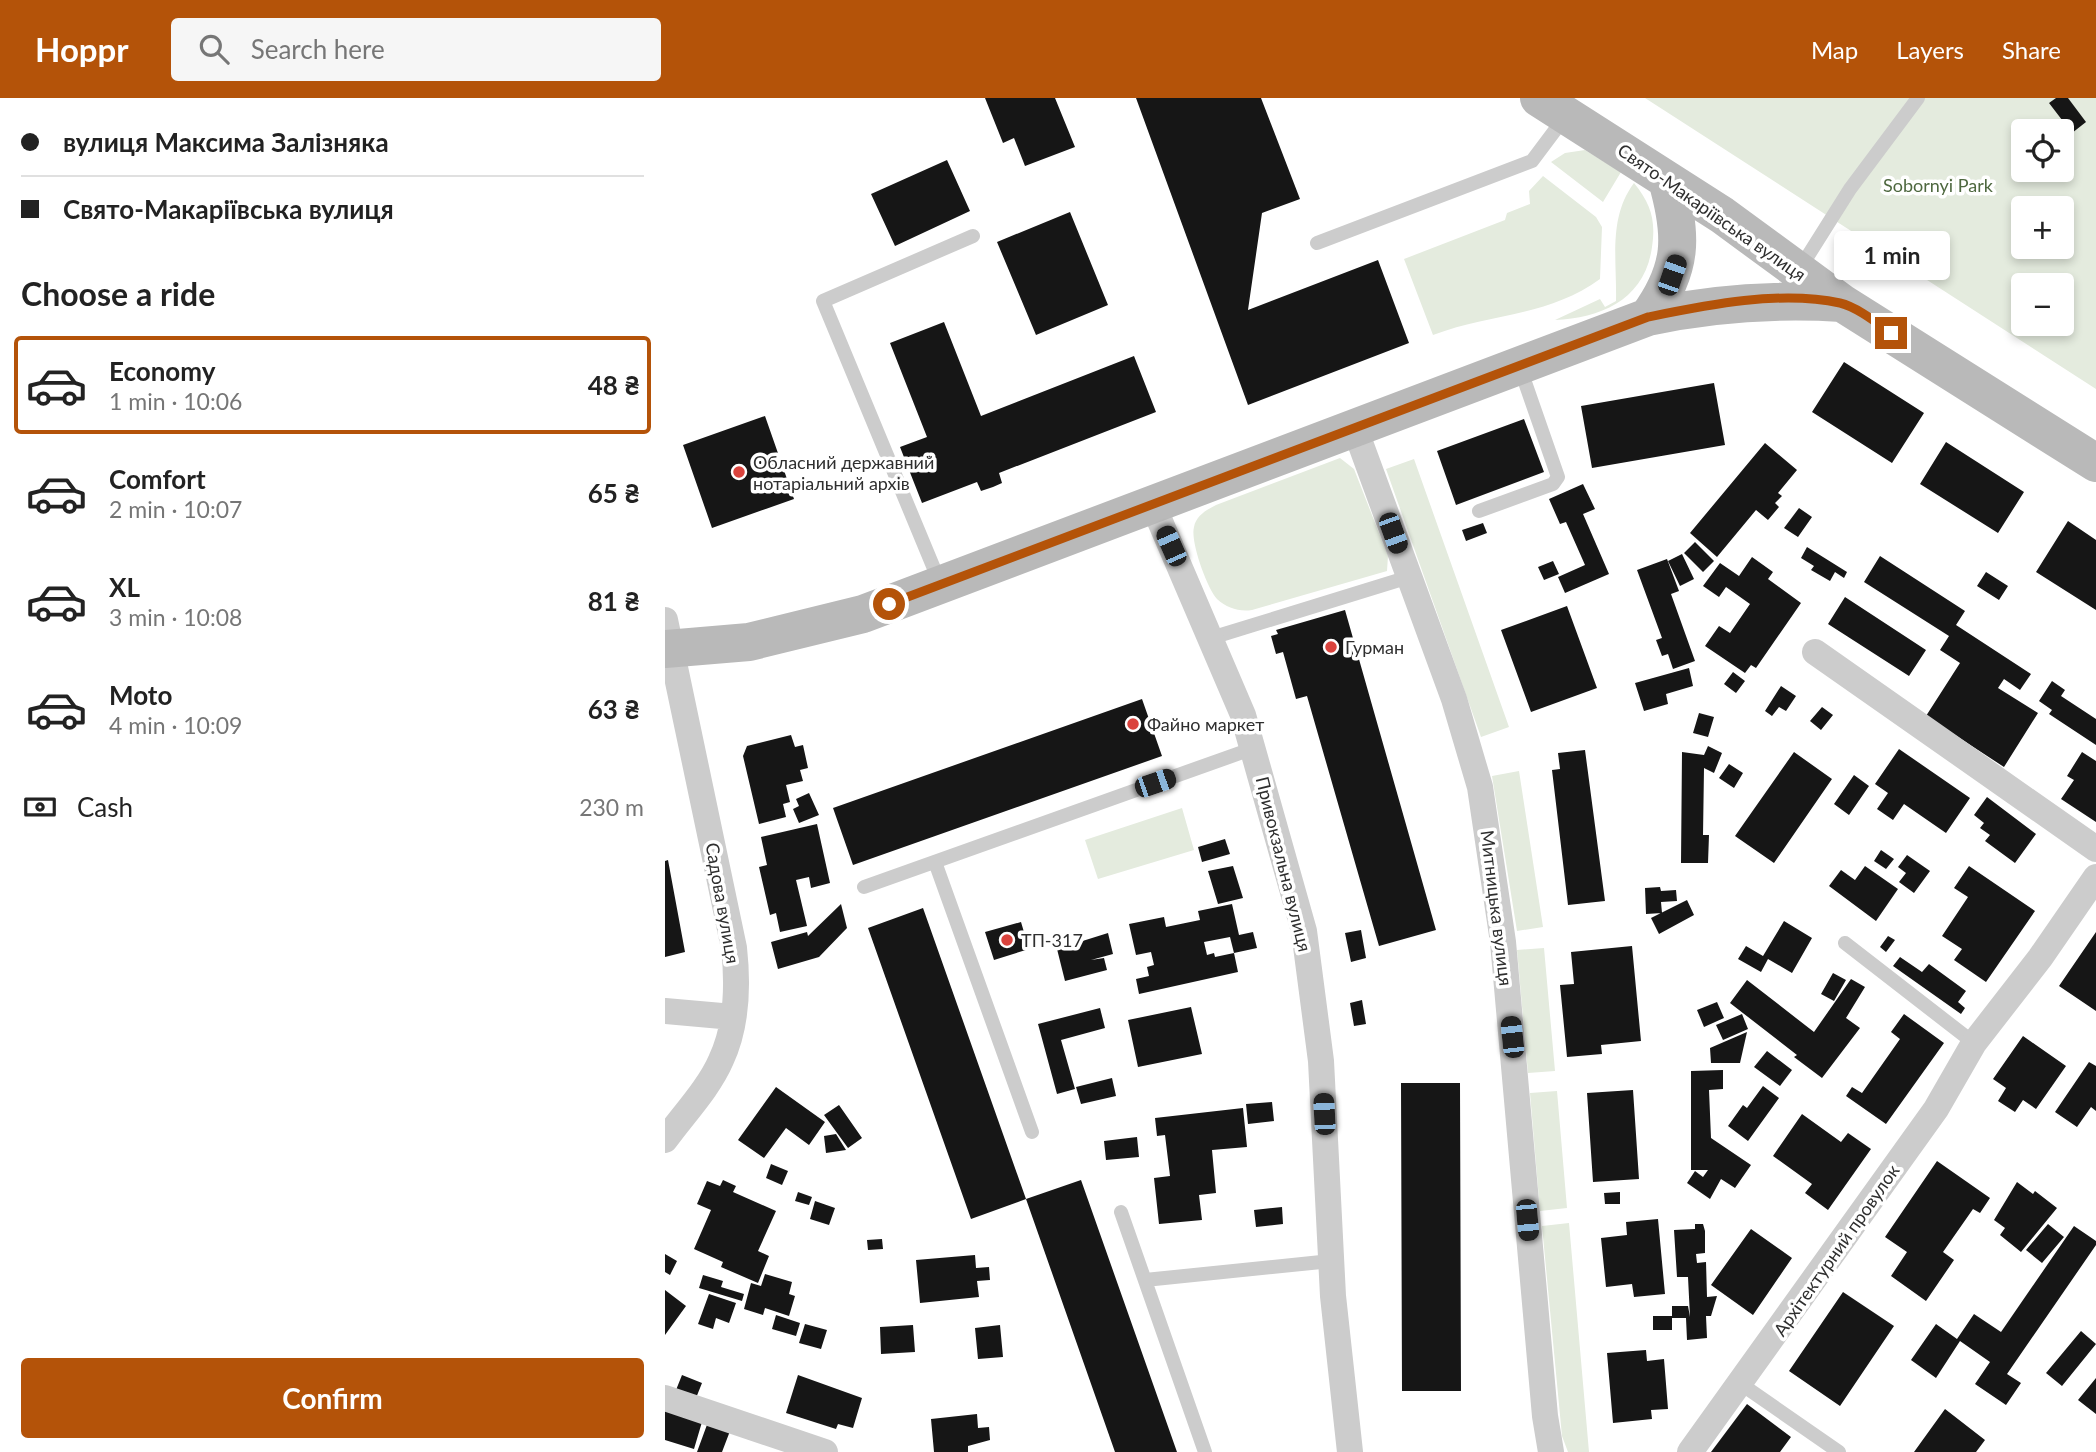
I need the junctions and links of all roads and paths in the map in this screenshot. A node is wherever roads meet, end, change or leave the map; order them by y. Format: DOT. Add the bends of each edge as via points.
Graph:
graph roads {
  1 [pos="1917,98"];
  2 [pos="1554,106"];
  3 [pos="1667,180"];
  4 [pos="973,236"];
  5 [pos="1317,243"];
  6 [pos="1799,271"];
  7 [pos="1842,303"];
  8 [pos="1648,317"];
  9 [pos="1518,364"];
  10 [pos="1354,426"];
  11 [pos="2096,463"];
  12 [pos="1153,505"];
  13 [pos="1479,511"];
  14 [pos="1409,577"];
  15 [pos="941,584"];
  16 [pos="1211,638"];
  17 [pos="668,640"];
  18 [pos="1815,652"];
  19 [pos="1254,748"];
  20 [pos="2096,849"];
  21 [pos="935,862"];
  22 [pos="2096,877"];
  23 [pos="864,887"];
  24 [pos="1845,943"];
  25 [pos="665,1011"];
  26 [pos="733,1017"];
  27 [pos="1974,1043"];
  28 [pos="1031,1132"];
  29 [pos="665,1140"];
  30 [pos="1121,1212"];
  31 [pos="1331,1261"];
  32 [pos="1145,1280"];
  33 [pos="1741,1384"];
  34 [pos="665,1398"];
  35 [pos="825,1452"];
  36 [pos="1205,1452"];
  37 [pos="1350,1452"];
  38 [pos="1551,1452"];
  39 [pos="1690,1452"];
  40 [pos="1839,1452"];
  1 -- 6 [label="lane" via="1850,189"];
  2 -- 3 [label="main road, Свято-Макаріївська вулиця"];
  2 -- 5 [label="lane" via="1532,161"];
  3 -- 6 [label="main road, Свято-Макаріївська вулиця"];
  3 -- 8 [label="main road" via="1678,219 1678,259 1666,292"];
  4 -- 15 [label="lane" via="823,301"];
  6 -- 7 [label="main road, Свято-Макаріївська вулиця"];
  7 -- 8 [label="main road" via="1752,300"];
  7 -- 11 [label="main road, Свято-Макаріївська вулиця"];
  8 -- 9 [label="main road"];
  9 -- 10 [label="main road"];
  9 -- 13 [label="lane" via="1558,477 1553,484"];
  10 -- 12 [label="main road"];
  10 -- 14 [label="street, Митницька вулиця"];
  12 -- 15 [label="main road"];
  12 -- 16 [label="street, Привокзальна вулиця"];
  14 -- 16 [label="lane"];
  14 -- 38 [label="street, Митницька вулиця" via="1468,740 1494,866"];
  15 -- 17 [label="main road" via="863,614 750,642"];
  16 -- 19 [label="street, Привокзальна вулиця"];
  17 -- 26 [label="street, Садова вулиця" via="734,948"];
  18 -- 20 [label="street"];
  19 -- 21 [label="lane"];
  19 -- 31 [label="street, Привокзальна вулиця" via="1298,907 1311,974 1321,1061"];
  21 -- 23 [label="lane"];
  21 -- 28 [label="lane"];
  22 -- 27 [label="street, Архітектурний провулок"];
  24 -- 27 [label="lane"];
  25 -- 26 [label="street"];
  26 -- 29 [label="street, Садова вулиця" via="721,1063"];
  27 -- 33 [label="street, Архітектурний провулок" via="1936,1109"];
  30 -- 32 [label="lane"];
  31 -- 32 [label="lane"];
  31 -- 37 [label="street, Привокзальна вулиця"];
  32 -- 36 [label="lane"];
  33 -- 39 [label="street, Архітектурний провулок"];
  33 -- 40 [label="lane"];
  34 -- 35 [label="street"];
}
